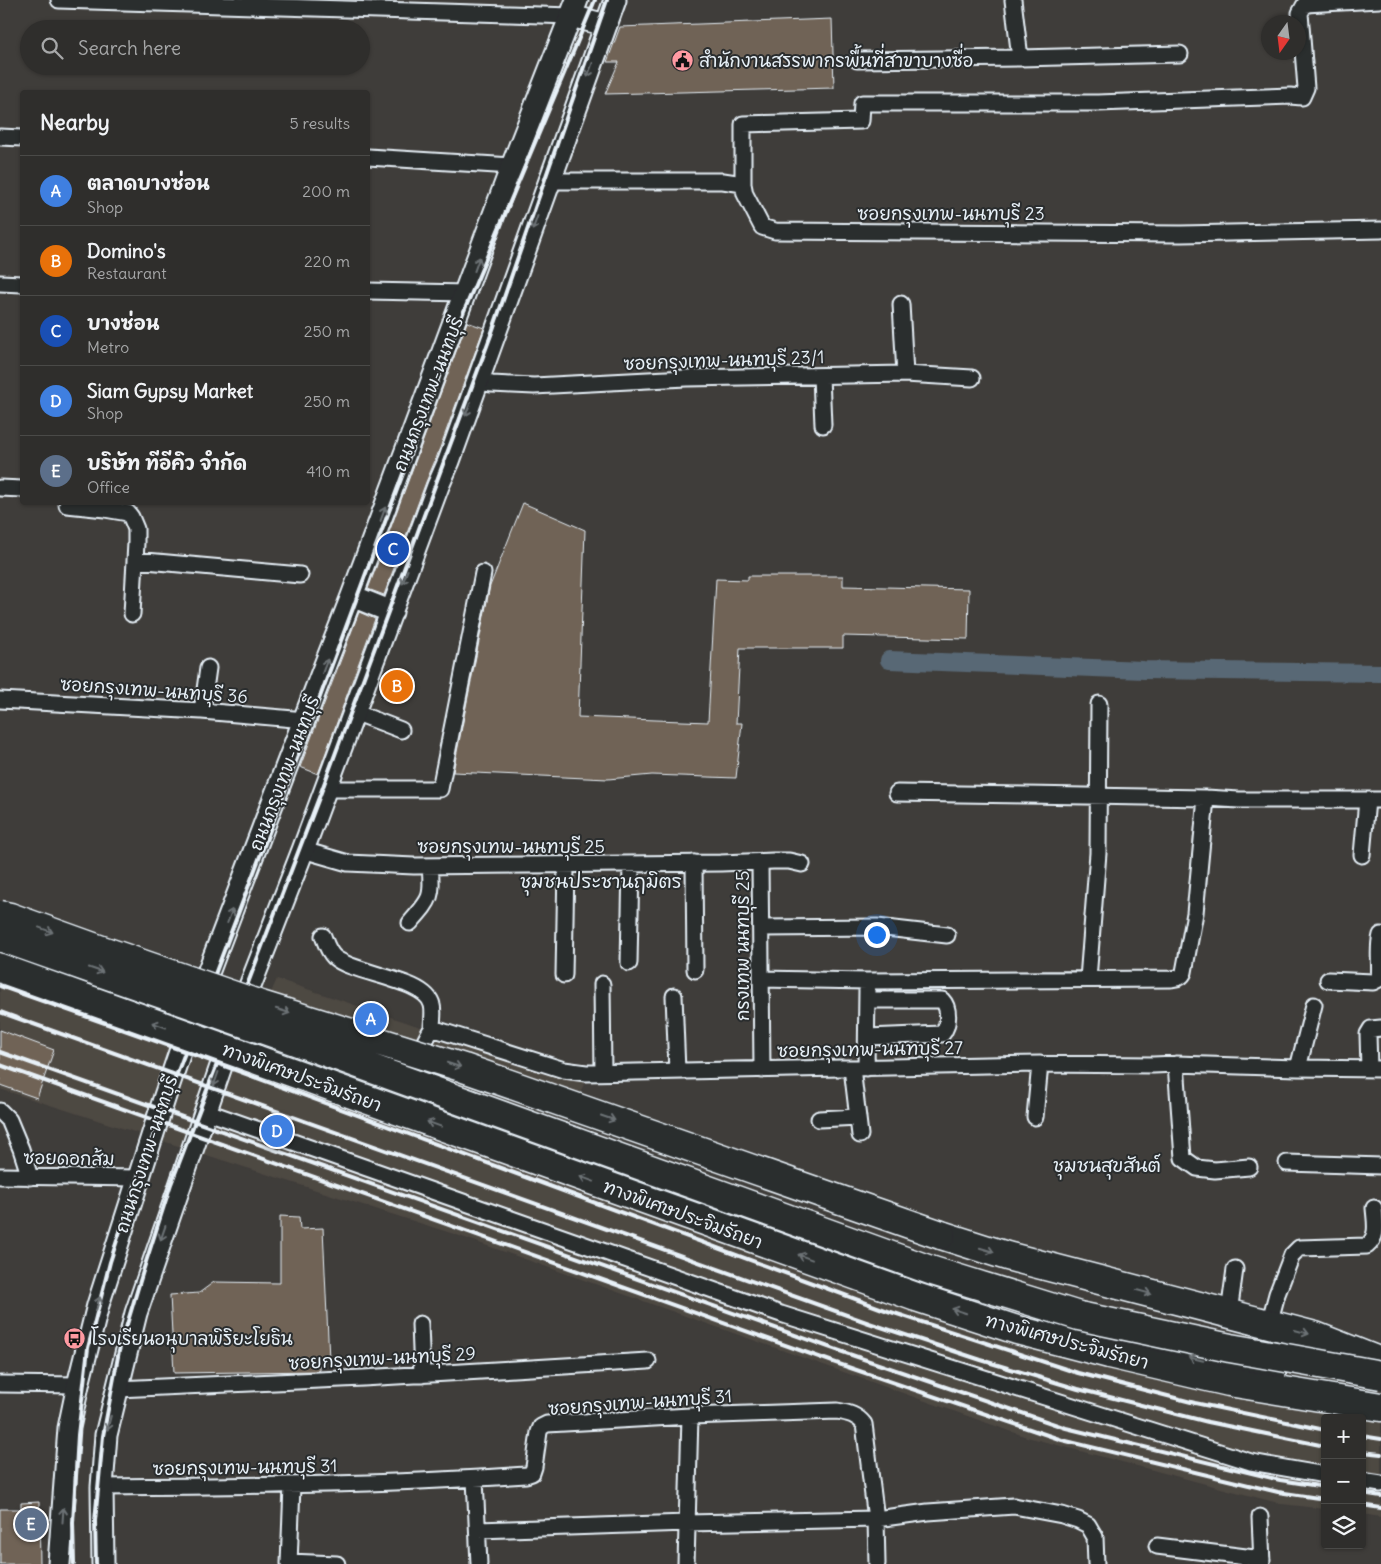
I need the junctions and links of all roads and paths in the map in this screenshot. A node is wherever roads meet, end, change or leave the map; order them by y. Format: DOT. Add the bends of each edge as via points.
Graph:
graph roads {
  1 [pos="59,0"];
  2 [pos="615,0"];
  3 [pos="1014,0"];
  4 [pos="1380,0"];
  5 [pos="574,8"];
  6 [pos="606,24"];
  7 [pos="1180,54"];
  8 [pos="1020,58"];
  9 [pos="857,60"];
  10 [pos="0,137"];
  11 [pos="20,138"];
  12 [pos="370,157"];
  13 [pos="512,166"];
  14 [pos="550,183"];
  15 [pos="743,184"];
  16 [pos="1381,230"];
  17 [pos="0,283"];
  18 [pos="20,284"];
  19 [pos="370,291"];
  20 [pos="466,293"];
  21 [pos="901,304"];
  22 [pos="905,374"];
  23 [pos="821,376"];
  24 [pos="972,378"];
  25 [pos="478,382"];
  26 [pos="823,425"];
  27 [pos="0,488"];
  28 [pos="20,489"];
  29 [pos="67,505"];
  30 [pos="105,506"];
  31 [pos="134,560"];
  32 [pos="483,573"];
  33 [pos="300,574"];
  34 [pos="352,596"];
  35 [pos="392,612"];
  36 [pos="132,614"];
  37 [pos="208,668"];
  38 [pos="0,700"];
  39 [pos="1099,704"];
  40 [pos="202,711"];
  41 [pos="354,712"];
  42 [pos="305,720"];
  43 [pos="401,730"];
  44 [pos="326,790"];
  45 [pos="897,793"];
  46 [pos="1099,796"];
  47 [pos="1206,798"];
  48 [pos="1374,800"];
  49 [pos="303,850"];
  50 [pos="1362,855"];
  51 [pos="760,862"];
  52 [pos="694,863"];
  53 [pos="721,863"];
  54 [pos="631,864"];
  55 [pos="802,864"];
  56 [pos="566,865"];
  57 [pos="430,866"];
  58 [pos="0,915"];
  59 [pos="410,923"];
  60 [pos="760,928"];
  61 [pos="1381,934"];
  62 [pos="947,935"];
  63 [pos="323,936"];
  64 [pos="0,937"];
  65 [pos="629,963"];
  66 [pos="0,968"];
  67 [pos="695,970"];
  68 [pos="564,975"];
  69 [pos="760,979"];
  70 [pos="1088,979"];
  71 [pos="1328,980"];
  72 [pos="867,981"];
  73 [pos="602,984"];
  74 [pos="674,996"];
  75 [pos="198,999"];
  76 [pos="867,1000"];
  77 [pos="1314,1005"];
  78 [pos="238,1017"];
  79 [pos="432,1028"];
  80 [pos="1381,1028"];
  81 [pos="867,1037"];
  82 [pos="1040,1064"];
  83 [pos="1176,1064"];
  84 [pos="859,1068"];
  85 [pos="1298,1068"];
  86 [pos="1375,1069"];
  87 [pos="762,1070"];
  88 [pos="677,1071"];
  89 [pos="603,1072"];
  90 [pos="400,1084"];
  91 [pos="0,1111"];
  92 [pos="205,1111"];
  93 [pos="858,1117"];
  94 [pos="1036,1117"];
  95 [pos="819,1119"];
  96 [pos="860,1135"];
  97 [pos="1287,1163"];
  98 [pos="1381,1166"];
  99 [pos="1249,1167"];
  100 [pos="0,1176"];
  101 [pos="30,1177"];
  102 [pos="138,1178"];
  103 [pos="1374,1208"];
  104 [pos="1235,1269"];
  105 [pos="1229,1314"];
  106 [pos="420,1324"];
  107 [pos="1269,1324"];
  108 [pos="1073,1328"];
  109 [pos="648,1361"];
  110 [pos="1381,1362"];
  111 [pos="422,1375"];
  112 [pos="1381,1375"];
  113 [pos="0,1384"];
  114 [pos="78,1385"];
  115 [pos="117,1389"];
  116 [pos="1381,1395"];
  117 [pos="1381,1407"];
  118 [pos="690,1416"];
  119 [pos="1321,1474"];
  120 [pos="475,1479"];
  121 [pos="1366,1482"];
  122 [pos="1381,1484"];
  123 [pos="292,1486"];
  124 [pos="102,1487"];
  125 [pos="1260,1517"];
  126 [pos="876,1519"];
  127 [pos="687,1523"];
  128 [pos="478,1530"];
  129 [pos="1157,1546"];
  130 [pos="1262,1561"];
  131 [pos="289,1563"];
  132 [pos="59,1564"];
  133 [pos="103,1564"];
  134 [pos="337,1564"];
  135 [pos="479,1564"];
  136 [pos="686,1564"];
  137 [pos="877,1564"];
  138 [pos="1096,1564"];
  1 -- 5 [label="street"];
  2 -- 6 [label="main road"];
  3 -- 8 [label="street"];
  4 -- 15 [label="street" via="1305,4 1300,13 1306,88 1302,97 1098,103 862,103 861,121 743,124"];
  5 -- 6 [label="main road"];
  5 -- 13 [label="main road, ถนนกรุงเทพ-นนทบุรี"];
  6 -- 14 [label="main road, one-way"];
  7 -- 8 [label="street"];
  8 -- 9 [label="street"];
  10 -- 11 [label="street"];
  12 -- 13 [label="street"];
  20 -- 13 [label="main road, ถนนกรุงเทพ-นนทบุรี, one-way"];
  14 -- 15 [label="street" via="723,181"];
  14 -- 25 [label="main road, one-way"];
  15 -- 16 [label="street, ซอยกรุงเทพ-นนทบุรี 23" via="762,227 775,231 1181,234"];
  17 -- 18 [label="street"];
  19 -- 20 [label="street"];
  34 -- 20 [label="main road, ถนนกรุงเทพ-นนทบุรี, one-way"];
  21 -- 22 [label="street"];
  22 -- 23 [label="street, ซอยกรุงเทพ-นนทบุรี 23/1"];
  22 -- 24 [label="street, ซอยกรุงเทพ-นนทบุรี 23/1"];
  23 -- 25 [label="street, ซอยกรุงเทพ-นนทบุรี 23/1" via="686,378 534,386"];
  23 -- 26 [label="street"];
  25 -- 35 [label="main road, one-way"];
  27 -- 28 [label="street"];
  29 -- 30 [label="street"];
  30 -- 31 [label="street" via="128,513 131,517 136,529"];
  31 -- 33 [label="street"];
  31 -- 36 [label="street"];
  32 -- 44 [label="street" via="440,789"];
  34 -- 35 [label="main road"];
  42 -- 34 [label="main road, ถนนกรุงเทพ-นนทบุรี, one-way"];
  35 -- 41 [label="main road"];
  37 -- 40 [label="street"];
  38 -- 40 [label="street, ซอยกรุงเทพ-นนทบุรี 36"];
  39 -- 46 [label="street"];
  40 -- 42 [label="street, ซอยกรุงเทพ-นนทบุรี 36"];
  41 -- 43 [label="street"];
  41 -- 44 [label="main road"];
  75 -- 42 [label="main road, ถนนกรุงเทพ-นนทบุรี, one-way"];
  44 -- 49 [label="main road"];
  45 -- 46 [label="street"];
  46 -- 47 [label="street"];
  46 -- 70 [label="street"];
  47 -- 48 [label="street"];
  47 -- 70 [label="street" via="1195,913 1183,976 1172,979"];
  48 -- 50 [label="street"];
  49 -- 57 [label="street, ซอยกรุงเทพ-นนทบุรี 25" via="371,865"];
  49 -- 78 [label="main road"];
  51 -- 53 [label="street, กรงเทพ นนทบุรี 25"];
  51 -- 55 [label="street"];
  51 -- 60 [label="street, กรงเทพ นนทบุรี 25"];
  52 -- 53 [label="street, ซอยกรุงเทพ-นนทบุรี 25"];
  52 -- 54 [label="street, ซอยกรุงเทพ-นนทบุรี 25"];
  52 -- 67 [label="street"];
  54 -- 56 [label="street, ซอยกรุงเทพ-นนทบุรี 25"];
  54 -- 65 [label="street"];
  56 -- 57 [label="street, ซอยกรุงเทพ-นนทบุรี 25"];
  56 -- 68 [label="street"];
  57 -- 59 [label="street" via="430,898"];
  58 -- 105 [label="highway, one-way, bridge" via="258,1004 464,1068 941,1235 1007,1256"];
  60 -- 62 [label="street" via="877,927"];
  60 -- 69 [label="street, กรงเทพ นนทบุรี 25"];
  61 -- 71 [label="street" via="1379,979 1373,982"];
  63 -- 79 [label="street" via="327,949 335,958 425,993 432,1003"];
  64 -- 112 [label="highway, ทางพิเศษประจิมรัถยา, one-way, bridge" via="933,1271 1079,1316"];
  117 -- 66 [label="highway, ทางพิเศษประจิมรัถยา, one-way, bridge" via="1229,1382 1017,1330 916,1297"];
  69 -- 72 [label="street"];
  69 -- 87 [label="street, กรงเทพ นนทบุรี 25"];
  70 -- 72 [label="street"];
  72 -- 76 [label="street"];
  73 -- 89 [label="street"];
  74 -- 88 [label="street"];
  75 -- 78 [label="main road"];
  75 -- 102 [label="main road, ถนนกรุงเทพ-นนทบุรี"];
  76 -- 81 [label="street"];
  76 -- 81 [label="street" via="942,1000 948,1016 942,1034"];
  77 -- 85 [label="street"];
  78 -- 90 [label="main road"];
  78 -- 92 [label="main road, one-way"];
  79 -- 89 [label="street, ซอยกรุงเทพ-นนทบุรี 27" via="564,1070"];
  79 -- 90 [label="street"];
  80 -- 86 [label="street" via="1371,1029 1368,1034"];
  81 -- 84 [label="street"];
  82 -- 83 [label="street, ซอยกรุงเทพ-นนทบุรี 27"];
  82 -- 84 [label="street, ซอยกรุงเทพ-นนทบุรี 27"];
  82 -- 94 [label="street"];
  83 -- 85 [label="street, ซอยกรุงเทพ-นนทบุรี 27"];
  83 -- 99 [label="street" via="1183,1158 1197,1168"];
  84 -- 87 [label="street, ซอยกรุงเทพ-นนทบุรี 27"];
  84 -- 93 [label="street"];
  85 -- 86 [label="street, ซอยกรุงเทพ-นนทบุรี 27"];
  87 -- 88 [label="street, ซอยกรุงเทพ-นนทบุรี 27"];
  88 -- 89 [label="street, ซอยกรุงเทพ-นนทบุรี 27"];
  90 -- 108 [label="main road"];
  91 -- 101 [label="street" via="9,1120"];
  92 -- 115 [label="main road, one-way" via="136,1313"];
  92 -- 119 [label="street" via="781,1314 1251,1462"];
  93 -- 95 [label="street"];
  93 -- 96 [label="street"];
  97 -- 98 [label="street"];
  100 -- 101 [label="street, ซอยดอกส้ม"];
  101 -- 102 [label="street, ซอยดอกส้ม"];
  114 -- 102 [label="main road, ถนนกรุงเทพ-นนทบุรี, one-way" via="98,1305"];
  103 -- 107 [label="street" via="1375,1234 1367,1246 1299,1248 1292,1255"];
  104 -- 105 [label="street"];
  105 -- 107 [label="highway"];
  106 -- 111 [label="street"];
  107 -- 110 [label="highway, one-way" via="1315,1336"];
  108 -- 110 [label="main road"];
  116 -- 108 [label="main road, one-way" via="1231,1368"];
  109 -- 111 [label="street, ซอยกรุงเทพ-นนทบุรี 29"];
  111 -- 115 [label="street, ซอยกรุงเทพ-นนทบุรี 29"];
  113 -- 114 [label="street"];
  132 -- 114 [label="main road, ถนนกรุงเทพ-นนทบุรี, one-way" via="69,1428"];
  115 -- 124 [label="main road, one-way" via="106,1435"];
  118 -- 120 [label="street, ซอยกรุงเทพ-นนทบุรี 31" via="547,1424 539,1432 532,1473"];
  118 -- 126 [label="street, ซอยกรุงเทพ-นนทบุรี 31" via="837,1411 860,1418 864,1424"];
  118 -- 127 [label="street"];
  120 -- 123 [label="street, ซอยกรุงเทพ-นนทบุรี 31"];
  120 -- 128 [label="street"];
  121 -- 122 [label="street"];
  123 -- 124 [label="street, ซอยกรุงเทพ-นนทบุรี 31"];
  123 -- 131 [label="street"];
  124 -- 133 [label="main road"];
  125 -- 130 [label="street"];
  126 -- 127 [label="street"];
  126 -- 137 [label="street, ซอยกรุงเทพ-นนทบุรี 31"];
  126 -- 138 [label="street" via="1014,1506 1088,1525 1095,1537"];
  127 -- 128 [label="street"];
  127 -- 136 [label="street"];
  128 -- 135 [label="street"];
  129 -- 130 [label="street"];
  131 -- 134 [label="street"];
}
